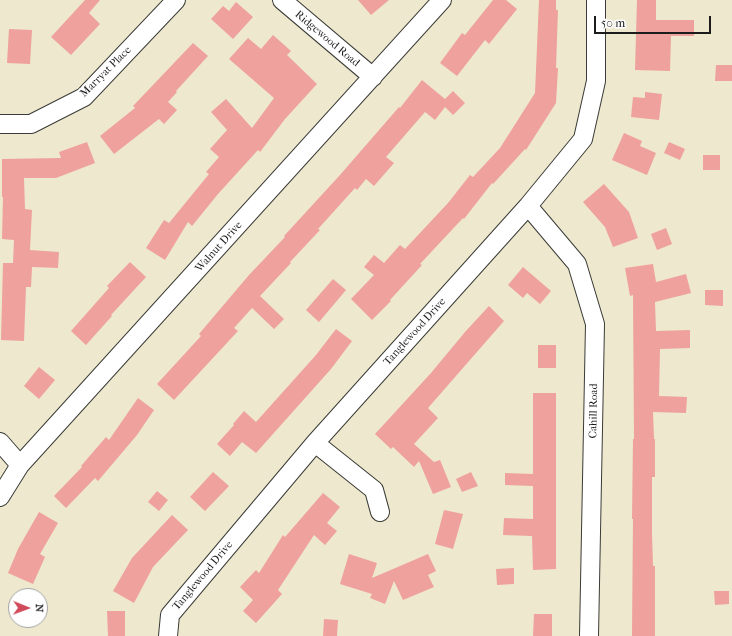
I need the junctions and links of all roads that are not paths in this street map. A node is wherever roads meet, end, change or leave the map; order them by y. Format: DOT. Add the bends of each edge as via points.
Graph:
graph roads {
  1 [pos="176,0"];
  2 [pos="282,0"];
  3 [pos="442,0"];
  4 [pos="596,0"];
  5 [pos="373,77"];
  6 [pos="0,124"];
  7 [pos="528,206"];
  8 [pos="0,442"];
  9 [pos="315,443"];
  10 [pos="20,465"];
  11 [pos="0,498"];
  12 [pos="380,512"];
  13 [pos="168,636"];
  14 [pos="589,636"];
  1 -- 6 [label="street, Marryat Place" via="84,97 31,124"];
  2 -- 5 [label="street, Ridgewood Road"];
  3 -- 5 [label="street, Walnut Drive"];
  4 -- 7 [label="street, Tanglewood Drive" via="596,81 583,138"];
  5 -- 10 [label="street, Walnut Drive"];
  7 -- 9 [label="street, Tanglewood Drive"];
  7 -- 14 [label="street, Cahill Road" via="577,264 595,324"];
  8 -- 10 [label="street"];
  9 -- 12 [label="street" via="374,490"];
  9 -- 13 [label="street, Tanglewood Drive" via="170,615"];
  10 -- 11 [label="street, Walnut Drive"];
}
